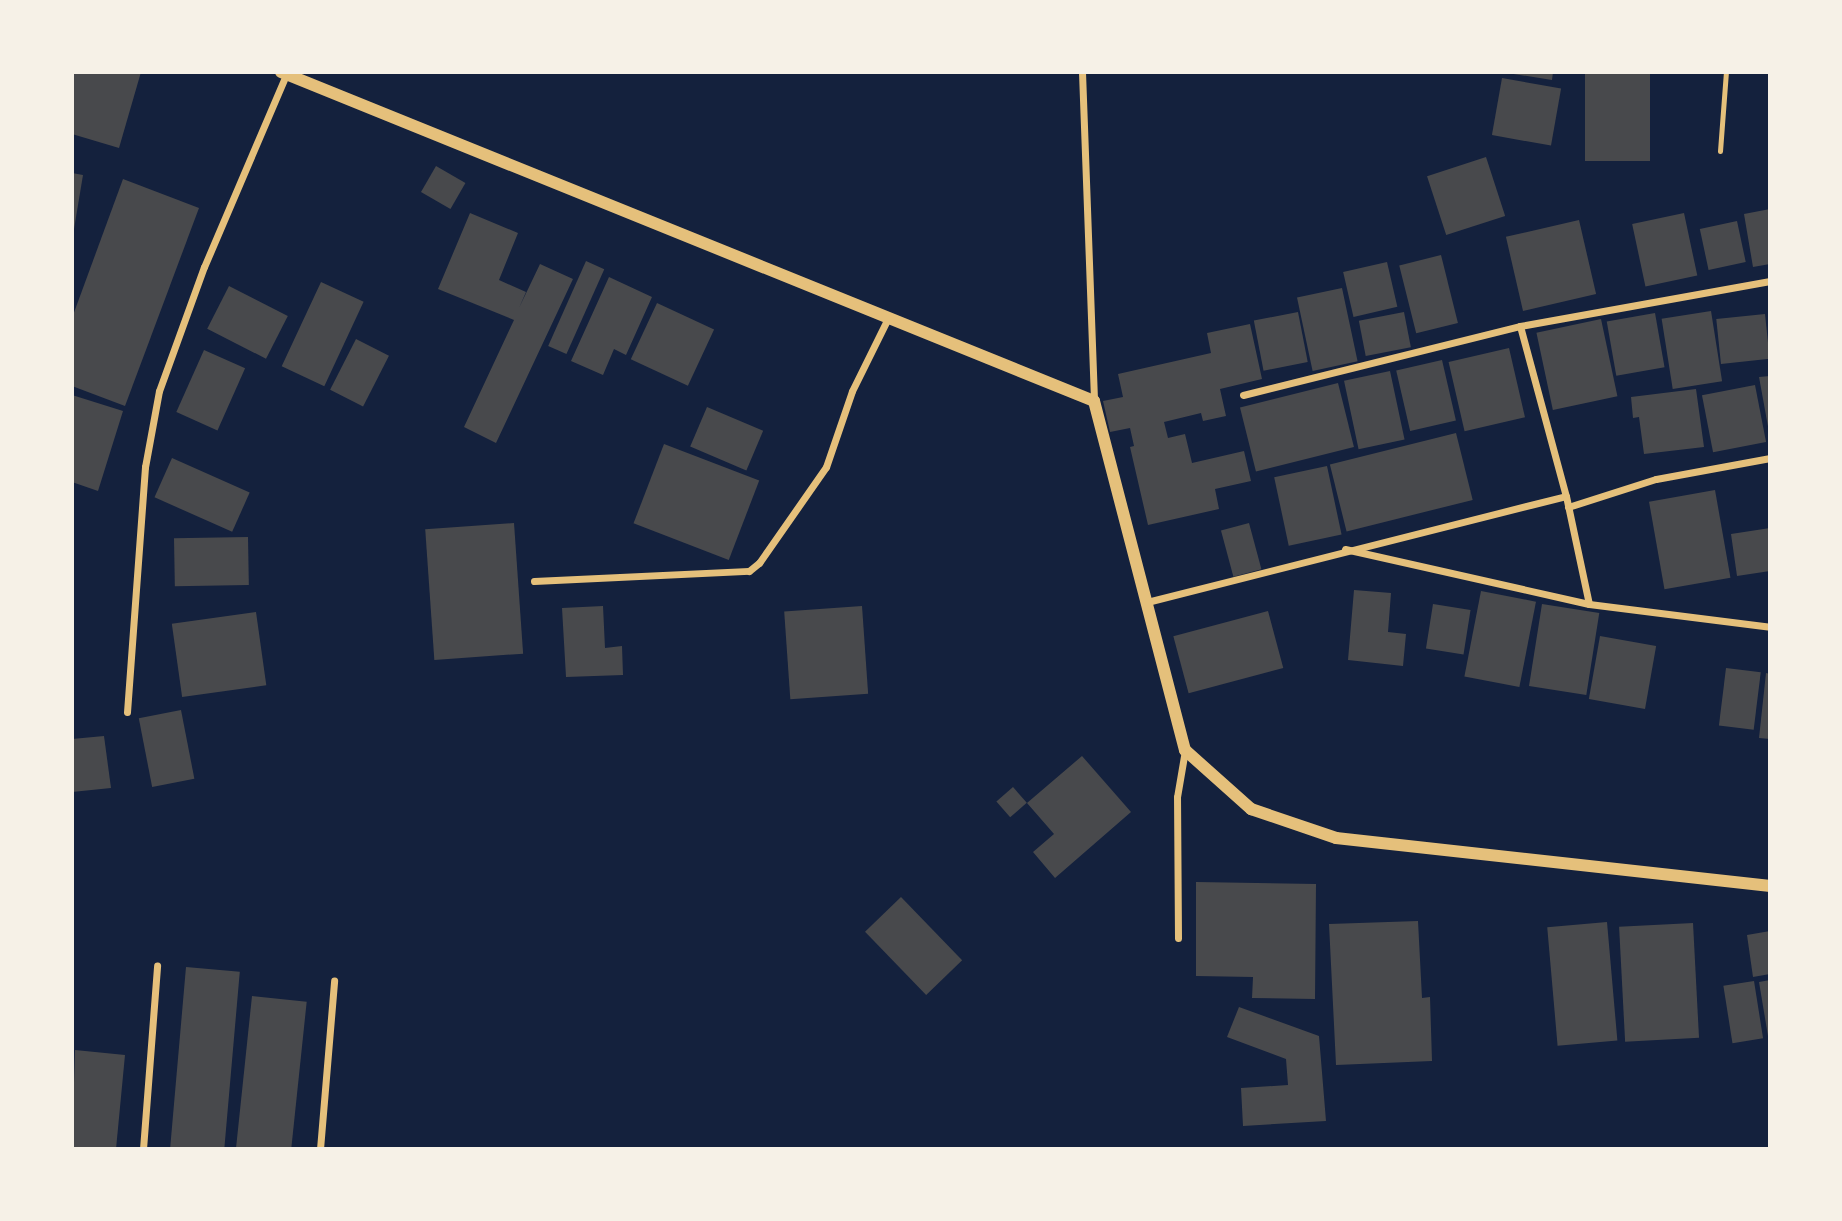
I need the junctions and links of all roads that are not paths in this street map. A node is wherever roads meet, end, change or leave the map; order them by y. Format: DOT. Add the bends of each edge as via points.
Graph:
graph roads {
  1 [pos="1082,72"];
  2 [pos="1726,72"];
  3 [pos="284,73"];
  4 [pos="1720,151"];
  5 [pos="1770,281"];
  6 [pos="888,318"];
  7 [pos="1520,326"];
  8 [pos="1243,395"];
  9 [pos="1094,401"];
  10 [pos="1770,458"];
  11 [pos="1566,496"];
  12 [pos="1568,507"];
  13 [pos="1345,550"];
  14 [pos="534,581"];
  15 [pos="1147,602"];
  16 [pos="1589,604"];
  17 [pos="1770,627"];
  18 [pos="127,712"];
  19 [pos="1185,750"];
  20 [pos="1770,886"];
  21 [pos="1178,938"];
  22 [pos="157,966"];
  23 [pos="334,981"];
  24 [pos="143,1149"];
  25 [pos="320,1149"];
  1 -- 9 [label="street"];
  2 -- 4 [label="lane"];
  3 -- 6 [label="street"];
  3 -- 18 [label="street" via="159,391 145,467"];
  5 -- 7 [label="street"];
  6 -- 9 [label="street"];
  6 -- 14 [label="street" via="852,391 826,467 759,563 748,571"];
  7 -- 8 [label="street"];
  7 -- 11 [label="street"];
  9 -- 15 [label="street"];
  10 -- 12 [label="street" via="1656,479"];
  11 -- 12 [label="street"];
  11 -- 13 [label="street"];
  12 -- 16 [label="street"];
  13 -- 15 [label="street"];
  13 -- 16 [label="street"];
  15 -- 19 [label="street"];
  16 -- 17 [label="street"];
  19 -- 20 [label="street" via="1251,809 1336,838"];
  19 -- 21 [label="street" via="1177,797"];
  22 -- 24 [label="street"];
  23 -- 25 [label="street"];
}
